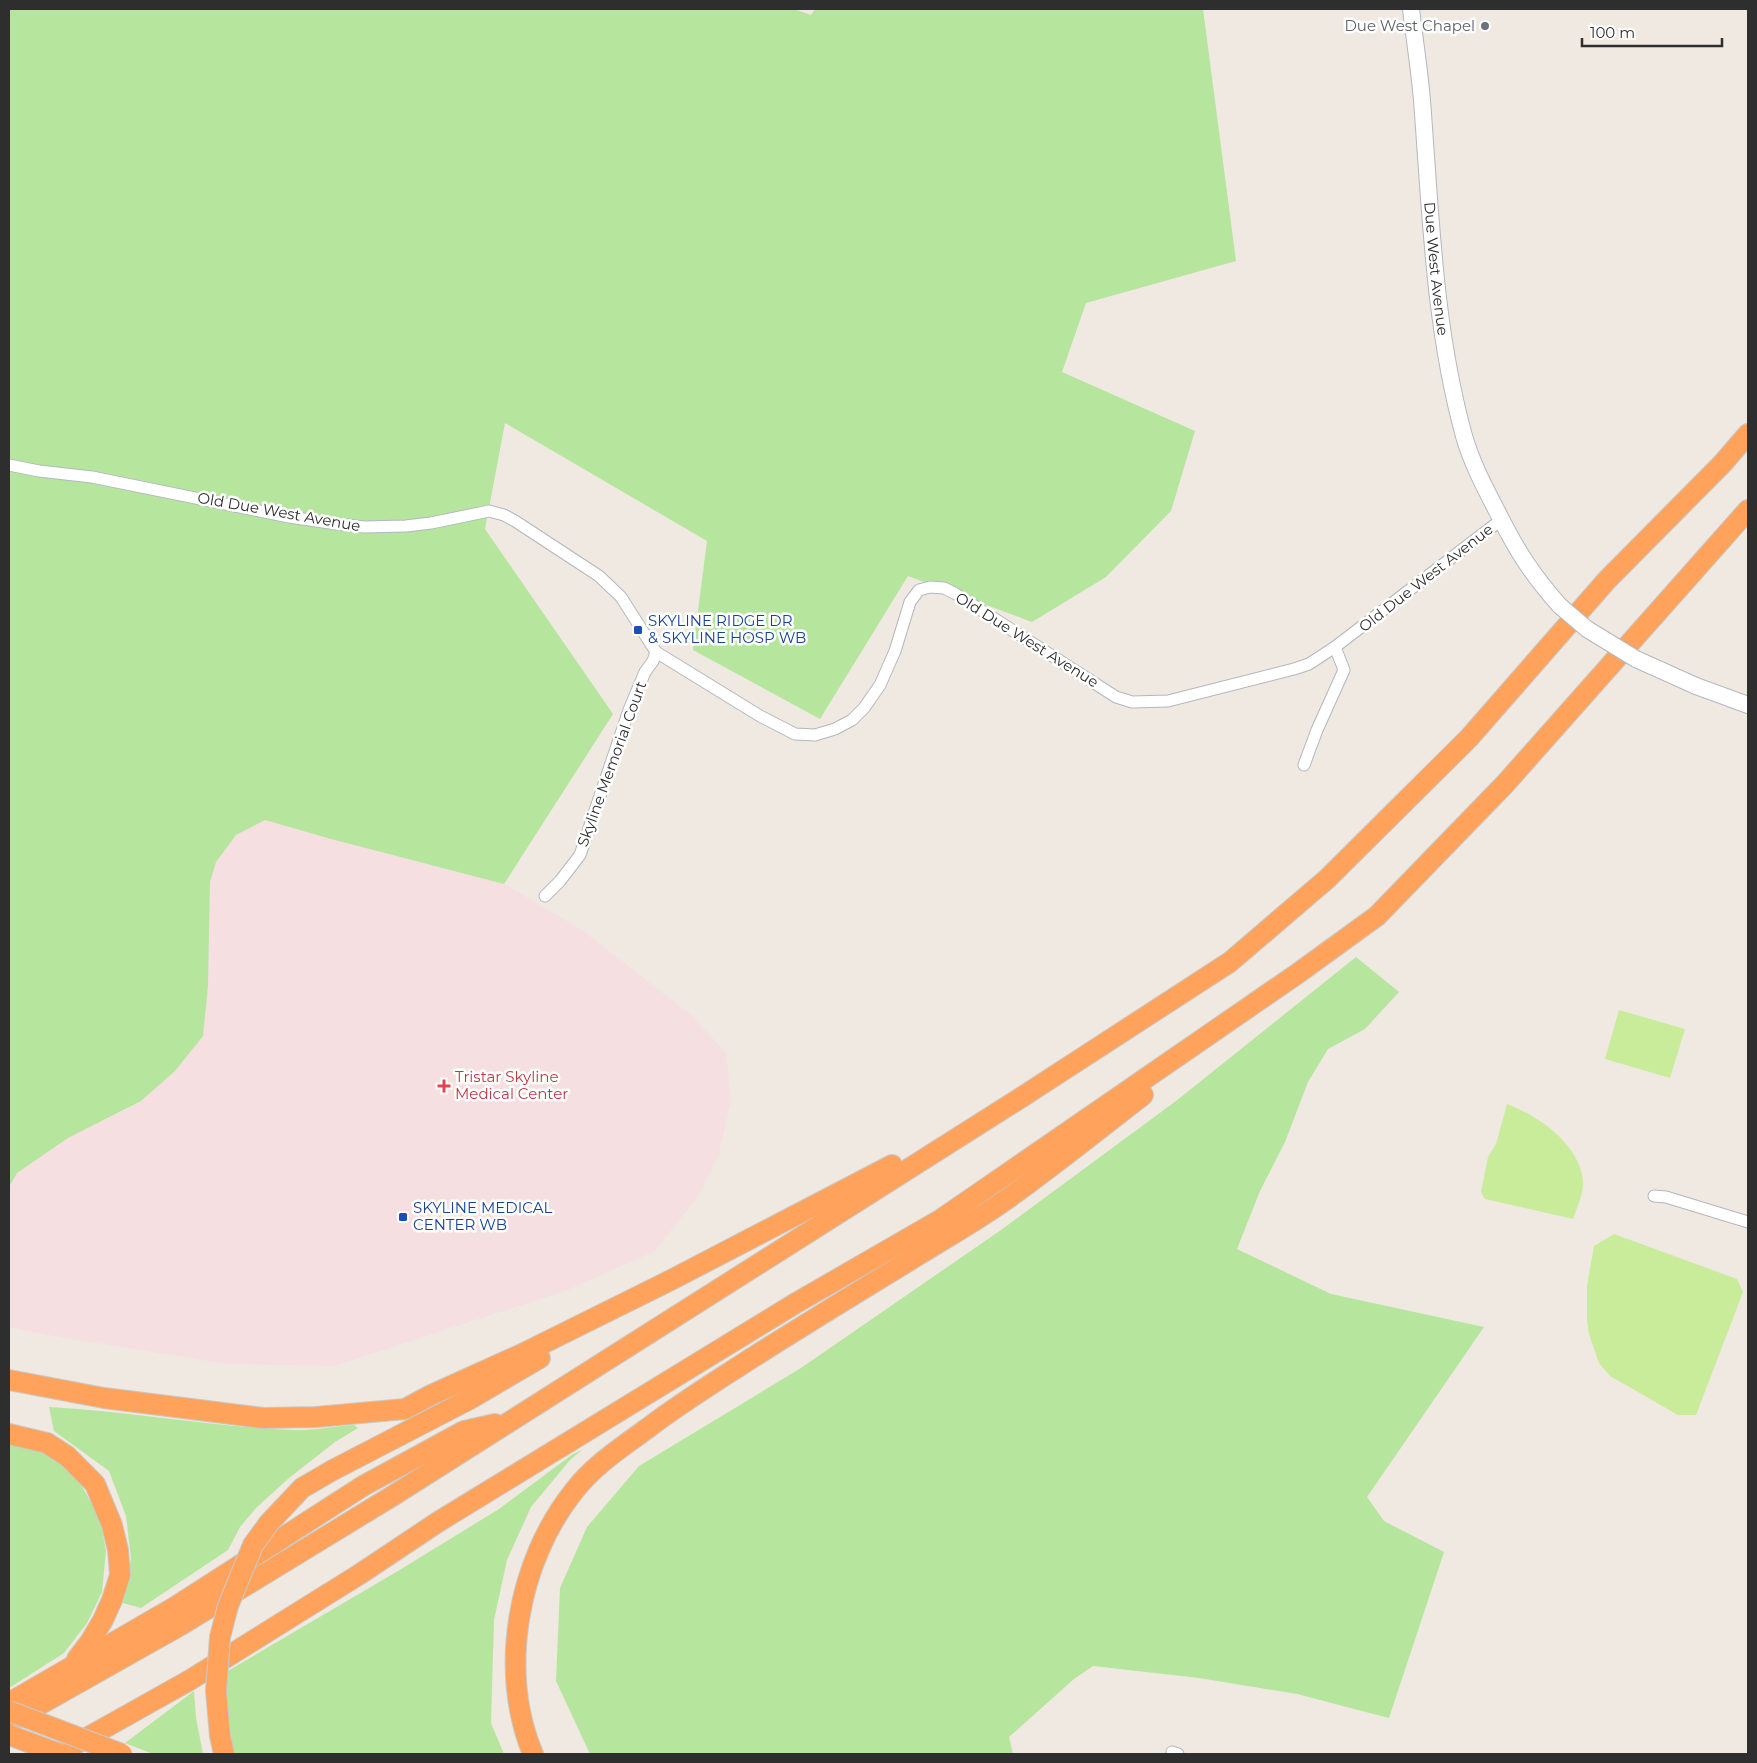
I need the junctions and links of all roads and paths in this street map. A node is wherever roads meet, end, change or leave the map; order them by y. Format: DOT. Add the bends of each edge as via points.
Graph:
graph roads {
  1 [pos="1411,9"];
  2 [pos="1748,434"];
  3 [pos="9,465"];
  4 [pos="1748,510"];
  5 [pos="1501,520"];
  6 [pos="1335,647"];
  7 [pos="656,652"];
  8 [pos="1748,705"];
  9 [pos="1304,765"];
  10 [pos="545,896"];
  11 [pos="1297,974"];
  12 [pos="1022,1097"];
  13 [pos="1654,1196"];
  14 [pos="1748,1222"];
  15 [pos="671,1280"];
  16 [pos="9,1380"];
  17 [pos="9,1394"];
  18 [pos="104,1398"];
  19 [pos="509,1420"];
  20 [pos="9,1434"];
  21 [pos="190,1680"];
  22 [pos="46,1681"];
  23 [pos="9,1703"];
  24 [pos="9,1711"];
  25 [pos="9,1722"];
  26 [pos="9,1735"];
  27 [pos="59,1754"];
  28 [pos="85,1754"];
  29 [pos="122,1754"];
  30 [pos="224,1754"];
  31 [pos="533,1754"];
  1 -- 5 [label="main road, Due West Avenue" via="1445,350 1464,437"];
  2 -- 12 [label="highway" via="1608,580 1469,738 1327,879 1230,962"];
  3 -- 7 [label="street, Old Due West Avenue" via="92,477 355,526 431,524 489,511 504,515 599,576 621,597"];
  4 -- 11 [label="highway" via="1505,784 1437,855 1377,916"];
  5 -- 6 [label="street, Old Due West Avenue"];
  5 -- 8 [label="main road, Due West Avenue, bridge" via="1542,586 1587,629 1636,658 1696,686"];
  6 -- 7 [label="street, Old Due West Avenue" via="1309,664 1294,669 1168,701 1132,702 1116,696 956,594 944,588 930,587 919,590 910,602 884,677 864,708 852,720 816,735 795,734 760,716"];
  6 -- 9 [label="street" via="1344,670"];
  7 -- 10 [label="street, Skyline Memorial Court" via="629,710 580,855"];
  11 -- 21 [label="highway" via="940,1220 796,1303 438,1522"];
  11 -- 31 [label="highway" via="1006,1200 674,1408 612,1454 575,1488 543,1539 528,1576 521,1609 517,1672 519,1700"];
  12 -- 15 [label="highway"];
  12 -- 19 [label="highway"];
  13 -- 14 [label="street"];
  15 -- 18 [label="highway" via="405,1409 263,1418"];
  15 -- 30 [label="highway, bridge" via="470,1399 302,1488 253,1545 228,1606 220,1637 216,1691"];
  16 -- 18 [label="highway"];
  17 -- 18 [label="highway"];
  19 -- 22 [label="highway" via="464,1431 363,1486 175,1607"];
  19 -- 25 [label="highway" via="394,1495 181,1625"];
  20 -- 22 [label="highway" via="47,1443 82,1469 95,1484 112,1525 118,1550 120,1575 103,1620 76,1660"];
  21 -- 27 [label="highway"];
  21 -- 28 [label="highway" via="128,1728"];
  22 -- 23 [label="highway"];
  24 -- 29 [label="highway, bridge"];
  26 -- 27 [label="highway, bridge"];
}
